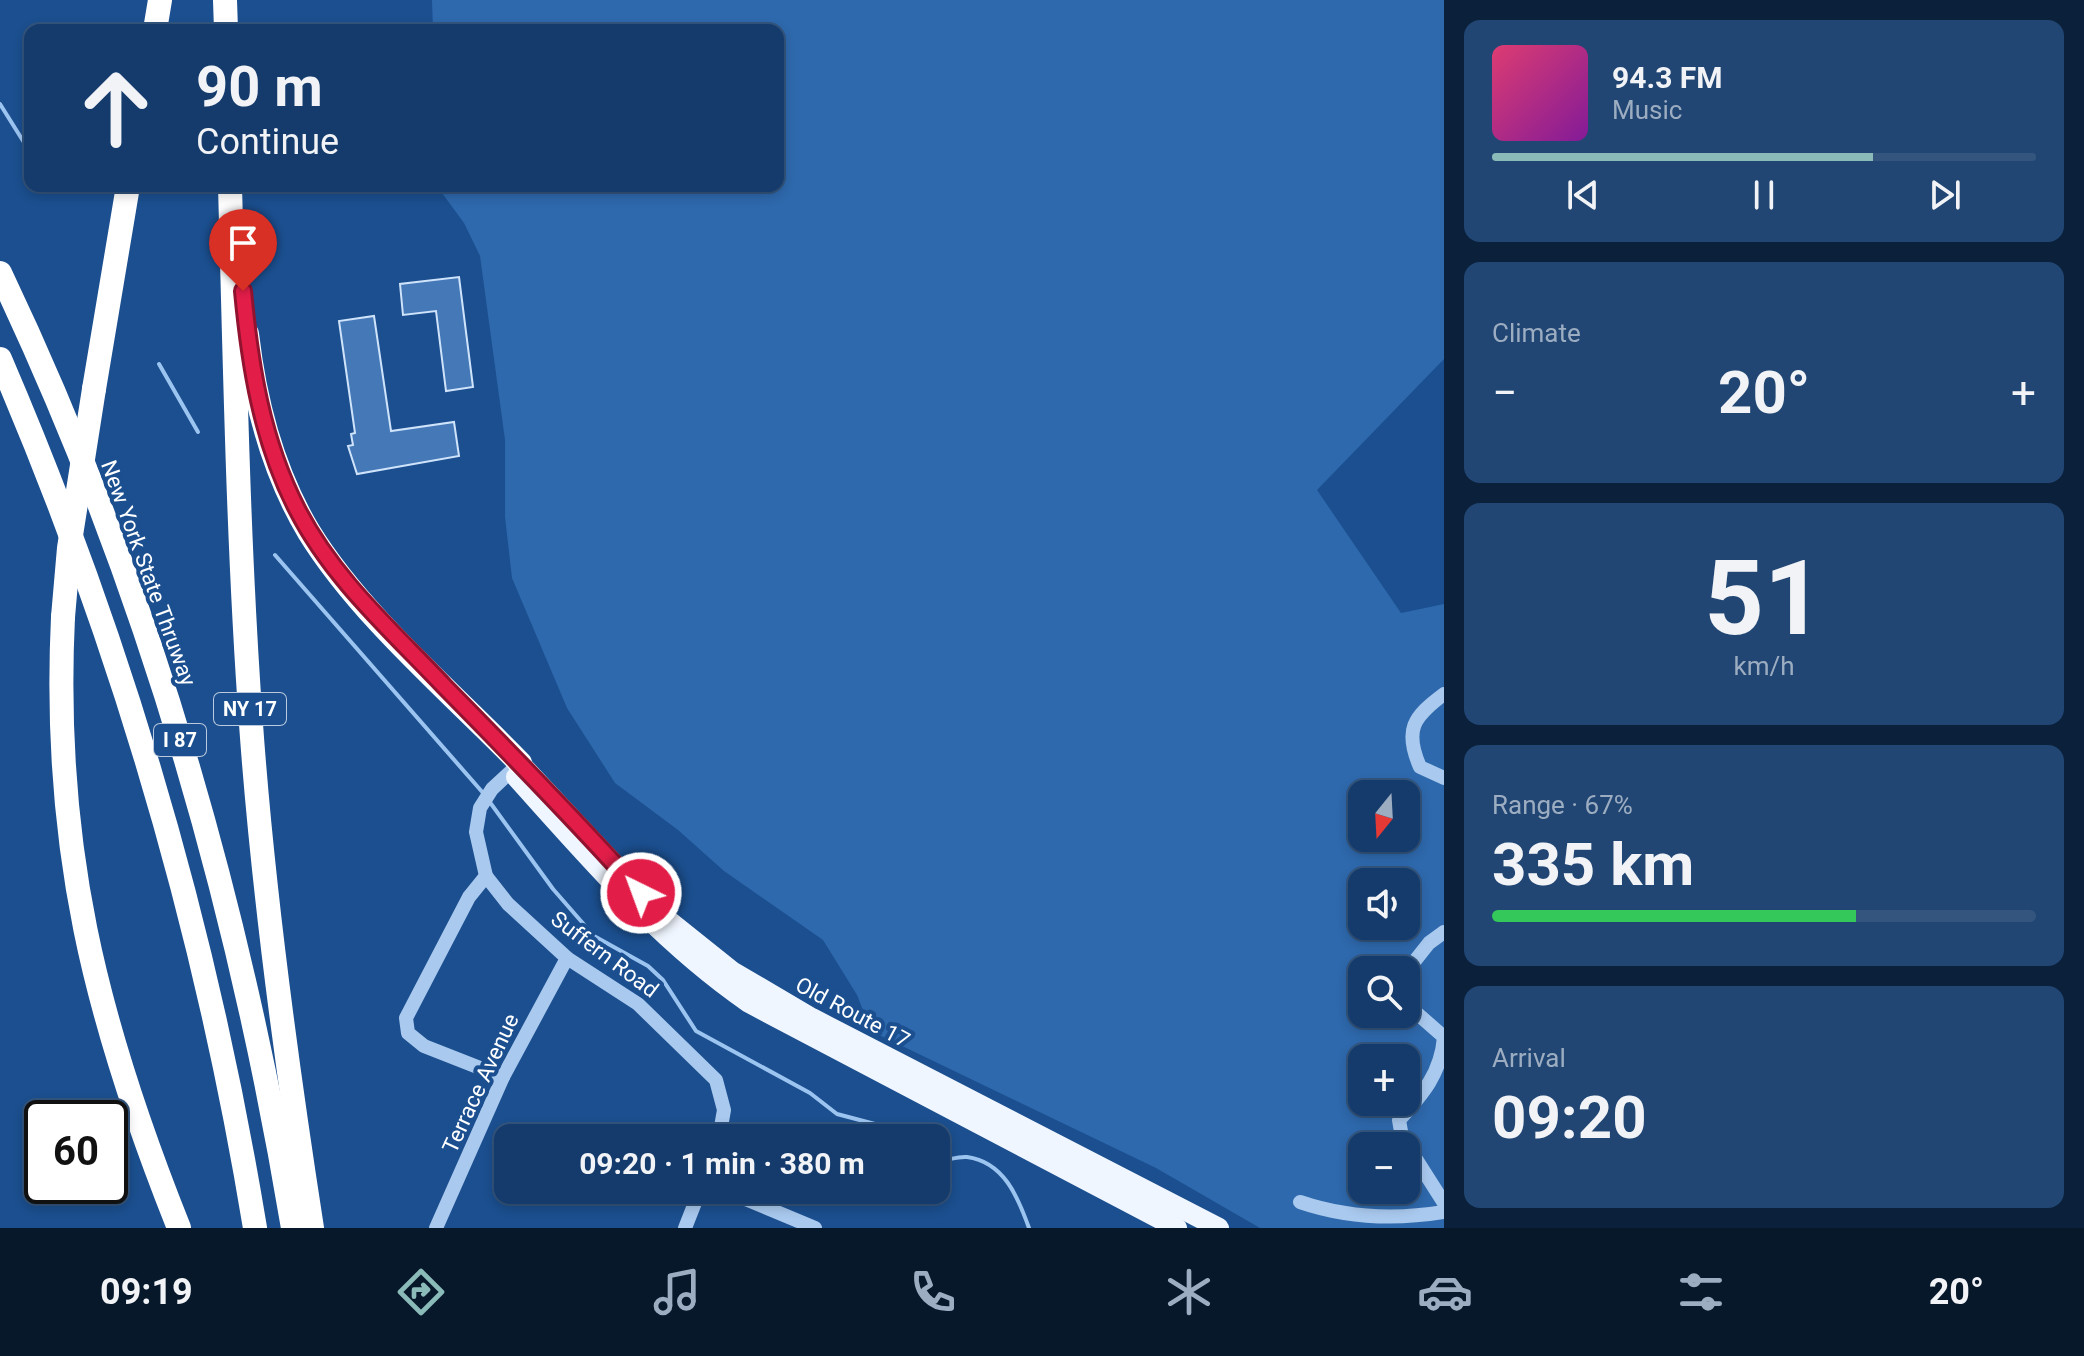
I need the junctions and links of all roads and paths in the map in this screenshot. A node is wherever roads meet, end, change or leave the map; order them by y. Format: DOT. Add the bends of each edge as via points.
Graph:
graph roads {
  1 [pos="160,0"];
  2 [pos="225,0"];
  3 [pos="156,24"];
  4 [pos="226,24"];
  5 [pos="127,192"];
  6 [pos="231,192"];
  7 [pos="232,192"];
  8 [pos="0,273"];
  9 [pos="0,359"];
  10 [pos="1444,694"];
  11 [pos="515,767"];
  12 [pos="1444,778"];
  13 [pos="486,876"];
  14 [pos="1444,932"];
  15 [pos="1419,956"];
  16 [pos="567,958"];
  17 [pos="1420,1016"];
  18 [pos="503,1077"];
  19 [pos="722,1124"];
  20 [pos="1300,1202"];
  21 [pos="1444,1203"];
  22 [pos="694,1204"];
  23 [pos="758,1204"];
  24 [pos="1444,1212"];
  25 [pos="179,1228"];
  26 [pos="255,1228"];
  27 [pos="293,1228"];
  28 [pos="312,1228"];
  29 [pos="436,1228"];
  30 [pos="685,1228"];
  31 [pos="815,1228"];
  32 [pos="1177,1228"];
  33 [pos="1219,1228"];
  1 -- 3 [label="highway"];
  2 -- 4 [label="highway"];
  5 -- 25 [label="highway, bridge" via="71,536 63,617 63,771 83,928 116,1057"];
  6 -- 28 [label="highway, NY 17" via="251,727 274,958"];
  7 -- 11 [label="highway" via="256,386 273,453 296,508 358,597"];
  8 -- 27 [label="highway, New York State Thruway / I 87" via="92,487 175,723 240,961"];
  9 -- 26 [label="highway, I 87" via="58,500 153,776 209,988"];
  10 -- 12 [label="street" via="1421,711 1412,747 1420,767"];
  11 -- 13 [label="street, Suffern Road" via="488,794 476,832"];
  11 -- 32 [label="main road, Old Route 17" via="652,926 740,997 803,1035"];
  11 -- 33 [label="main road, Old Route 17" via="662,915 732,971"];
  13 -- 16 [label="street, Suffern Road" via="508,904"];
  13 -- 18 [label="street" via="469,897 406,1018 408,1033 424,1046"];
  14 -- 15 [label="street"];
  16 -- 18 [label="street, Terrace Avenue"];
  16 -- 19 [label="street, Suffern Road" via="638,1004 716,1080 724,1110"];
  17 -- 21 [label="street" via="1444,1037 1442,1060 1427,1089 1399,1120 1402,1137"];
  18 -- 29 [label="street, Terrace Avenue"];
  20 -- 24 [label="street" via="1368,1216"];
  22 -- 30 [label="street"];
  23 -- 31 [label="street"];
}
